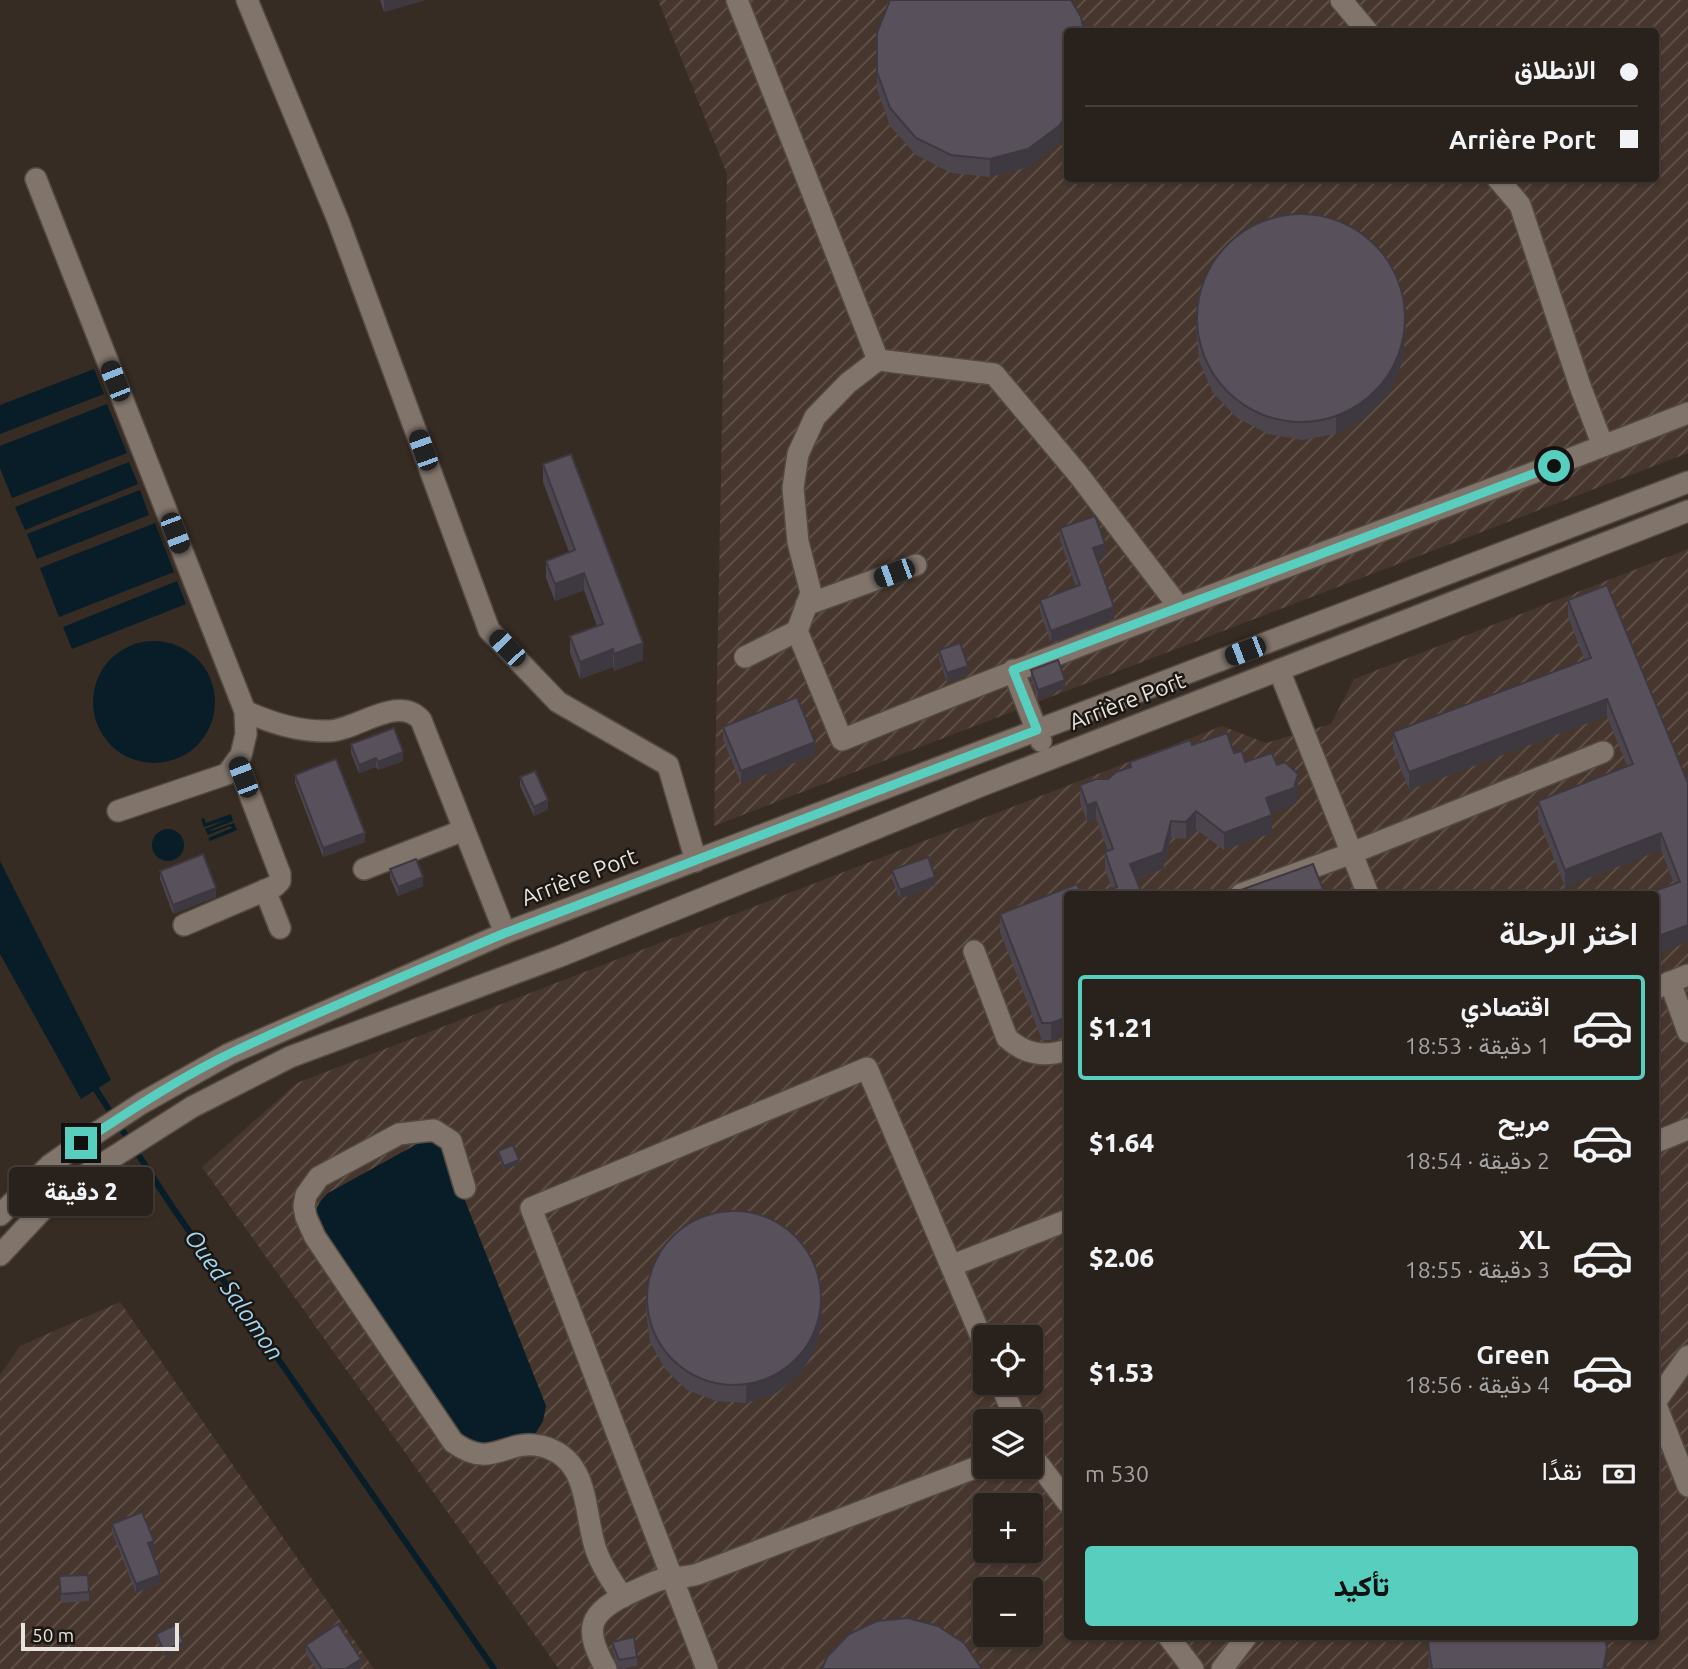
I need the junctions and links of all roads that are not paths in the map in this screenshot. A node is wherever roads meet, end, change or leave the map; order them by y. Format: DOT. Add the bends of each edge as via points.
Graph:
graph roads {
  1 [pos="247,0"];
  2 [pos="737,0"];
  3 [pos="1341,0"];
  4 [pos="1365,28"];
  5 [pos="36,179"];
  6 [pos="1500,182"];
  7 [pos="878,360"];
  8 [pos="1688,413"];
  9 [pos="1603,446"];
  10 [pos="1688,482"];
  11 [pos="1688,511"];
  12 [pos="916,565"];
  13 [pos="806,605"];
  14 [pos="1179,607"];
  15 [pos="797,631"];
  16 [pos="745,657"];
  17 [pos="1013,670"];
  18 [pos="1279,670"];
  19 [pos="244,711"];
  20 [pos="1037,730"];
  21 [pos="1603,752"];
  22 [pos="1048,760"];
  23 [pos="236,770"];
  24 [pos="118,811"];
  25 [pos="464,830"];
  26 [pos="1352,853"];
  27 [pos="696,861"];
  28 [pos="364,869"];
  29 [pos="265,890"];
  30 [pos="1249,891"];
  31 [pos="1367,891"];
  32 [pos="184,925"];
  33 [pos="280,928"];
  34 [pos="505,933"];
  35 [pos="974,951"];
  36 [pos="1671,981"];
  37 [pos="1688,1032"];
  38 [pos="1064,1051"];
  39 [pos="1688,1129"];
  40 [pos="1659,1141"];
  41 [pos="465,1188"];
  42 [pos="0,1215"];
  43 [pos="1064,1222"];
  44 [pos="0,1255"];
  45 [pos="953,1265"];
  46 [pos="977,1325"];
  47 [pos="1688,1356"];
  48 [pos="1659,1399"];
  49 [pos="1659,1411"];
  50 [pos="973,1469"];
  51 [pos="1043,1470"];
  52 [pos="1688,1486"];
  53 [pos="1064,1498"];
  54 [pos="672,1578"];
  55 [pos="623,1597"];
  56 [pos="1171,1640"];
  57 [pos="1244,1640"];
  58 [pos="606,1669"];
  59 [pos="707,1669"];
  60 [pos="1192,1669"];
  61 [pos="1222,1669"];
  1 -- 27 [label="street" via="338,220 489,630 558,702 668,765"];
  2 -- 7 [label="street"];
  3 -- 4 [label="street"];
  5 -- 19 [label="street"];
  6 -- 9 [label="street" via="1520,205"];
  7 -- 13 [label="street" via="815,417 798,454 793,488 798,541 811,593"];
  7 -- 14 [label="street" via="994,374 1078,474"];
  8 -- 9 [label="street"];
  9 -- 14 [label="street"];
  10 -- 20 [label="street, Arrière Port"];
  11 -- 18 [label="street, Arrière Port"];
  12 -- 13 [label="street"];
  13 -- 15 [label="street"];
  14 -- 17 [label="street"];
  15 -- 16 [label="street"];
  15 -- 17 [label="street" via="842,740"];
  17 -- 20 [label="street"];
  18 -- 22 [label="street, Arrière Port"];
  18 -- 26 [label="street"];
  19 -- 23 [label="street" via="246,734"];
  19 -- 25 [label="street" via="274,724 332,731 391,712 414,712"];
  20 -- 22 [label="street"];
  20 -- 27 [label="street, Arrière Port"];
  21 -- 26 [label="street"];
  22 -- 44 [label="street, Arrière Port" via="571,952 290,1057 163,1124 60,1191"];
  23 -- 24 [label="street"];
  23 -- 29 [label="street" via="280,874 280,881"];
  25 -- 28 [label="street"];
  25 -- 34 [label="street"];
  26 -- 30 [label="street"];
  26 -- 31 [label="street"];
  27 -- 34 [label="street, Arrière Port"];
  29 -- 32 [label="street"];
  29 -- 33 [label="street"];
  34 -- 42 [label="street, Arrière Port" via="229,1054 81,1143 50,1165"];
  35 -- 38 [label="street" via="1007,1038 1029,1053"];
  36 -- 37 [label="street"];
  39 -- 40 [label="street"];
  41 -- 55 [label="street" via="451,1141 434,1130 399,1134 319,1177 304,1206 315,1237 453,1442 477,1455 533,1445 569,1463 585,1493 596,1549"];
  43 -- 45 [label="street"];
  45 -- 46 [label="street"];
  45 -- 54 [label="street" via="867,1068 531,1208"];
  47 -- 48 [label="street"];
  49 -- 52 [label="street"];
  50 -- 54 [label="street" via="698,1574"];
  51 -- 53 [label="street"];
  54 -- 55 [label="street"];
  54 -- 59 [label="street"];
  55 -- 58 [label="street" via="608,1604 593,1622 595,1646"];
  56 -- 60 [label="street"];
  57 -- 61 [label="street"];
}
